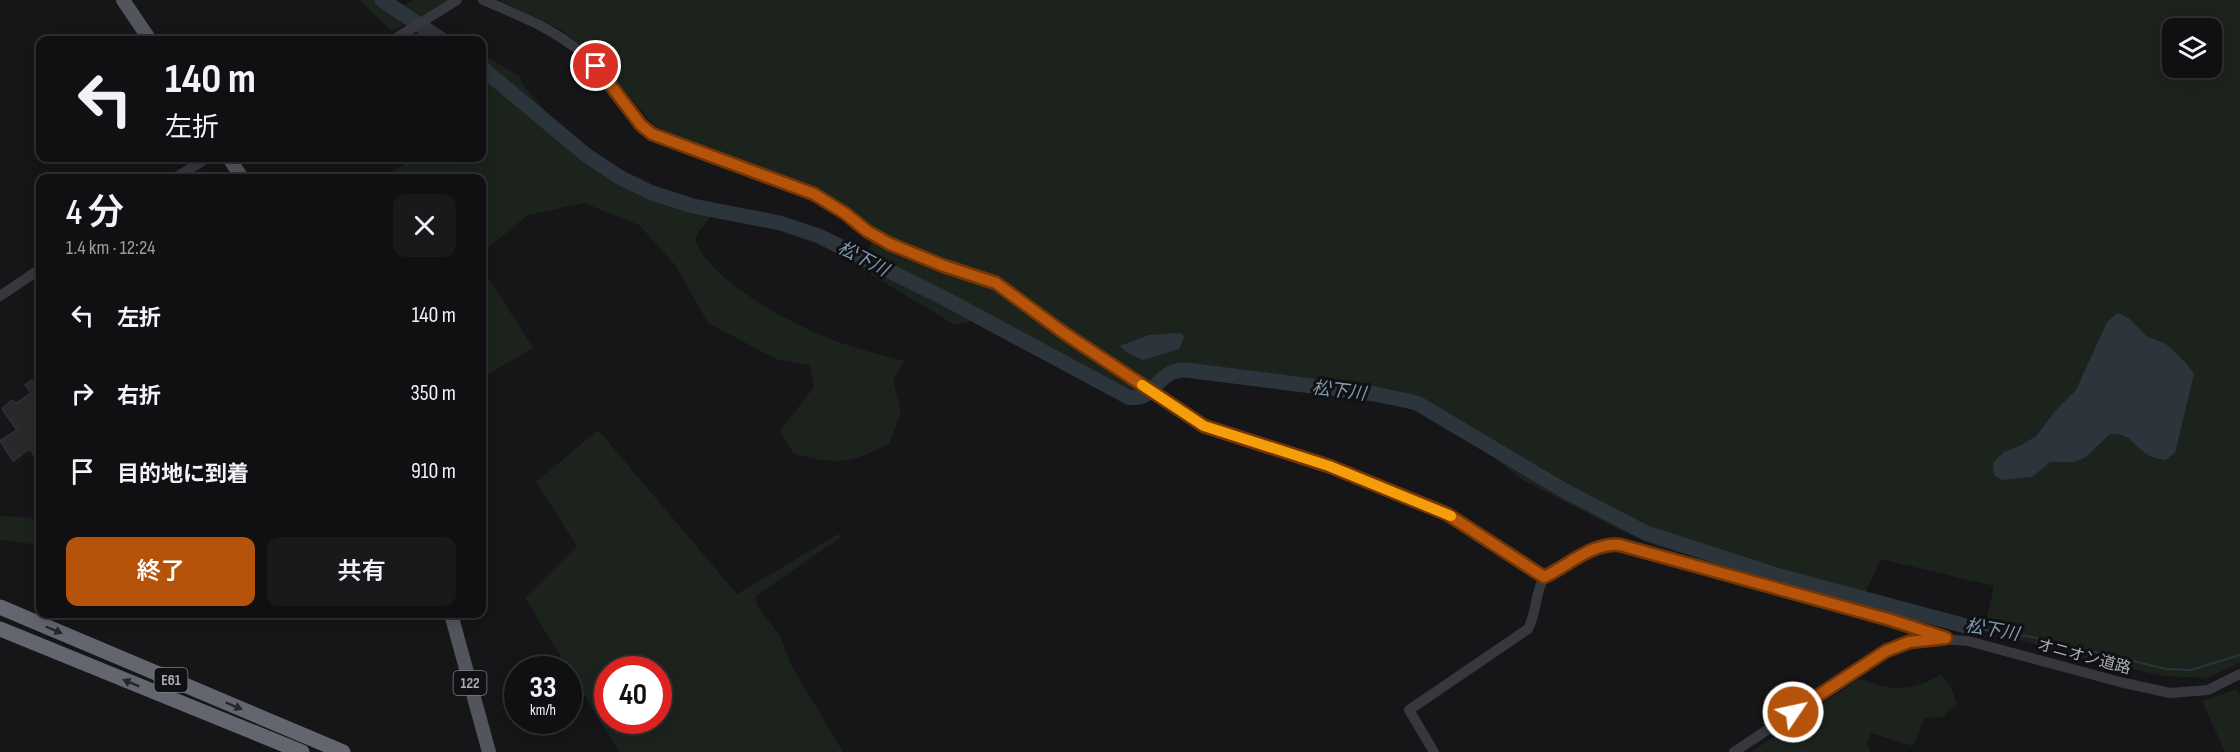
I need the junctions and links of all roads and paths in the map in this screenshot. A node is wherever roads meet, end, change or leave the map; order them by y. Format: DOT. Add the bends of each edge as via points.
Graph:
graph roads {
  1 [pos="123,0"];
  2 [pos="457,0"];
  3 [pos="483,0"];
  4 [pos="147,36"];
  5 [pos="399,36"];
  6 [pos="201,162"];
  7 [pos="181,174"];
  8 [pos="36,272"];
  9 [pos="0,296"];
  10 [pos="1544,577"];
  11 [pos="0,608"];
  12 [pos="452,618"];
  13 [pos="0,629"];
  14 [pos="1946,638"];
  15 [pos="2240,674"];
  16 [pos="302,752"];
  17 [pos="343,752"];
  18 [pos="489,752"];
  19 [pos="1434,752"];
  20 [pos="1734,752"];
  1 -- 4 [label="main road"];
  2 -- 5 [label="street"];
  3 -- 10 [label="street" via="566,39 596,66 652,134 814,194 890,244 996,283 1204,426 1329,466 1447,514"];
  6 -- 7 [label="street"];
  8 -- 9 [label="street"];
  10 -- 14 [label="street" via="1596,548 1620,545"];
  10 -- 19 [label="street" via="1528,629 1409,710"];
  11 -- 17 [label="highway, E61, one-way"];
  12 -- 18 [label="main road, 122"];
  16 -- 13 [label="highway, E61, one-way"];
  14 -- 15 [label="street, オニオン道路" via="2170,693 2208,690"];
  14 -- 20 [label="street, オニオン道路" via="1909,642 1886,651"];
}
